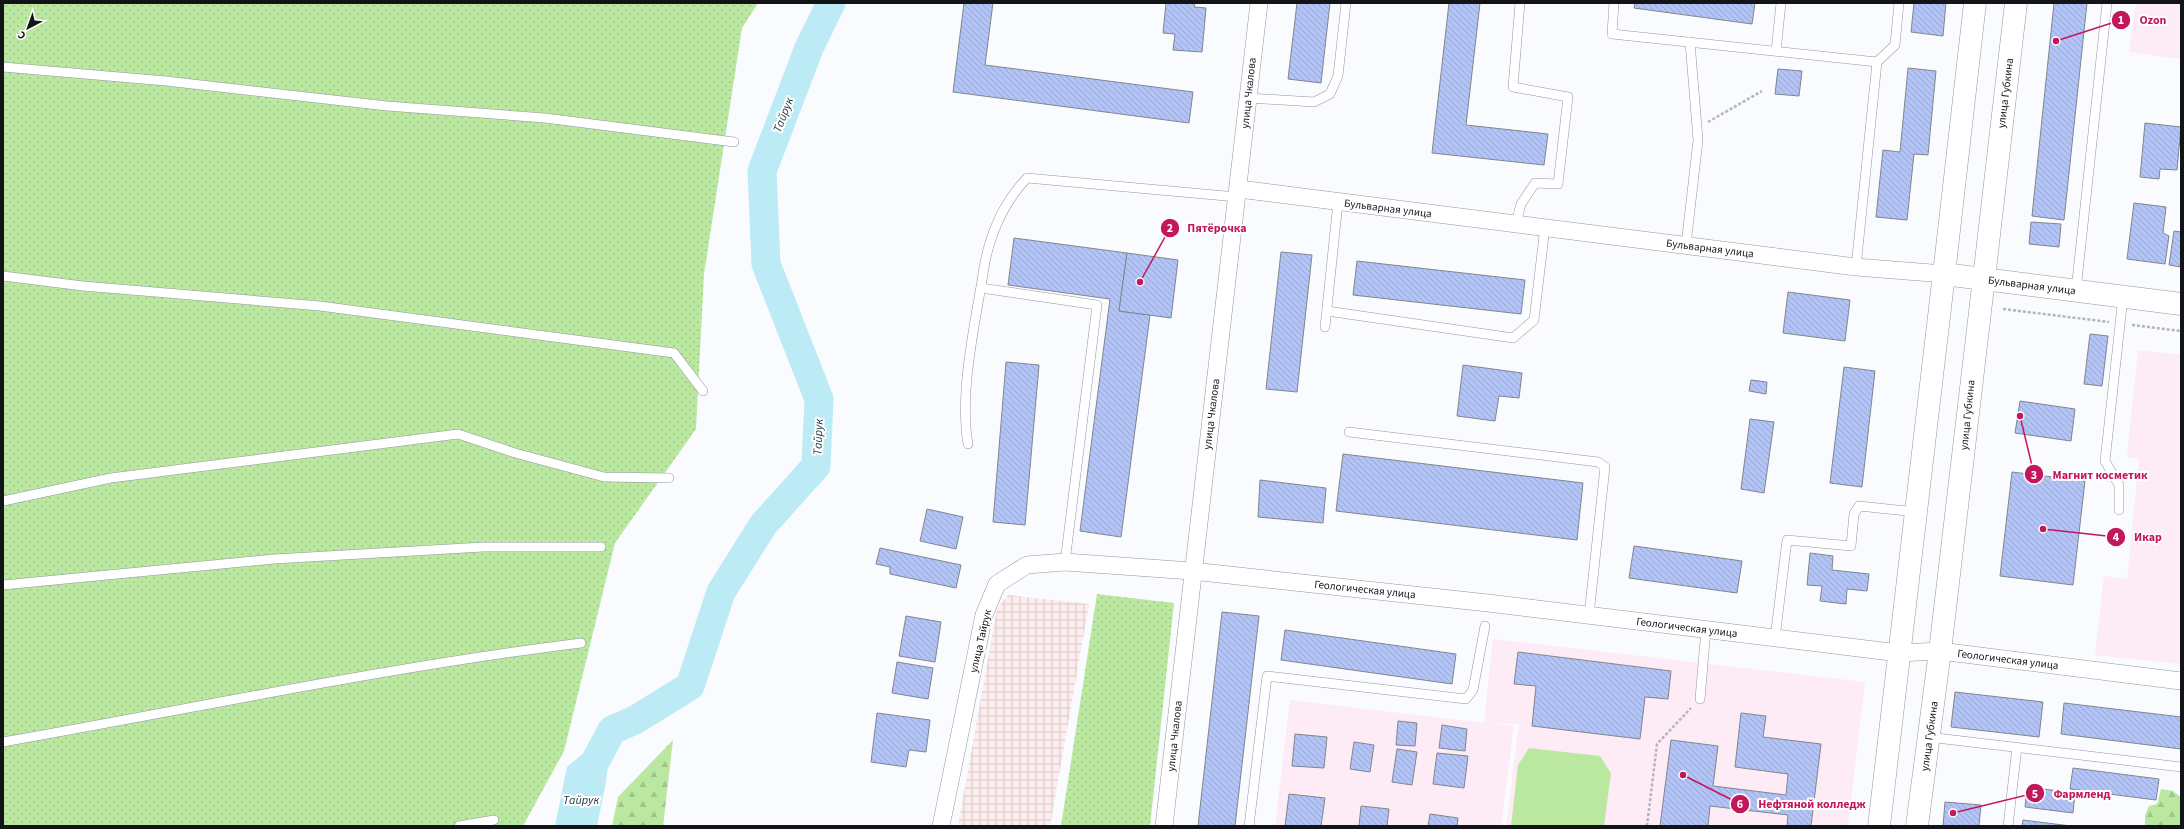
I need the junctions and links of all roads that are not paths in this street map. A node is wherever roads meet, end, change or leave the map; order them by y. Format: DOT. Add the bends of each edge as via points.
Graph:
graph roads {
  1 [pos="1259,3"];
  2 [pos="1346,3"];
  3 [pos="1520,3"];
  4 [pos="1614,3"];
  5 [pos="1781,3"];
  6 [pos="1898,3"];
  7 [pos="1975,3"];
  8 [pos="2016,3"];
  9 [pos="2107,3"];
  10 [pos="1690,42"];
  11 [pos="1776,51"];
  12 [pos="1877,62"];
  13 [pos="3,67"];
  14 [pos="1248,98"];
  15 [pos="734,142"];
  16 [pos="1238,193"];
  17 [pos="1338,202"];
  18 [pos="1516,223"];
  19 [pos="1545,227"];
  20 [pos="1686,245"];
  21 [pos="1856,267"];
  22 [pos="1944,274"];
  23 [pos="3,276"];
  24 [pos="1984,278"];
  25 [pos="981,288"];
  26 [pos="2076,290"];
  27 [pos="2123,298"];
  28 [pos="2181,304"];
  29 [pos="1327,311"];
  30 [pos="1325,327"];
  31 [pos="703,391"];
  32 [pos="1349,432"];
  33 [pos="968,444"];
  34 [pos="669,478"];
  35 [pos="3,501"];
  36 [pos="2119,510"];
  37 [pos="1916,512"];
  38 [pos="601,547"];
  39 [pos="1065,562"];
  40 [pos="1192,571"];
  41 [pos="3,585"];
  42 [pos="1589,615"];
  43 [pos="1485,626"];
  44 [pos="1706,629"];
  45 [pos="1775,638"];
  46 [pos="582,643"];
  47 [pos="1940,650"];
  48 [pos="1899,653"];
  49 [pos="2181,680"];
  50 [pos="1700,699"];
  51 [pos="1928,738"];
  52 [pos="3,742"];
  53 [pos="2017,747"];
  54 [pos="2181,766"];
  55 [pos="494,820"];
  56 [pos="459,826"];
  57 [pos="941,826"];
  58 [pos="1164,826"];
  59 [pos="1249,826"];
  60 [pos="1879,826"];
  61 [pos="1917,826"];
  62 [pos="2008,826"];
  1 -- 14 [label="street, улица Чкалова"];
  2 -- 14 [label="lane" via="1338,76 1330,94 1314,102"];
  3 -- 18 [label="lane" via="1513,87 1568,97 1558,184 1534,183 1521,204"];
  4 -- 10 [label="lane" via="1612,34"];
  5 -- 11 [label="lane"];
  6 -- 12 [label="lane" via="1895,45"];
  7 -- 22 [label="main road"];
  8 -- 24 [label="main road, улица Губкина"];
  9 -- 26 [label="lane"];
  10 -- 11 [label="lane"];
  10 -- 20 [label="lane" via="1698,140"];
  11 -- 12 [label="lane"];
  12 -- 21 [label="lane"];
  13 -- 15 [label="lane" via="166,80 387,106 545,118"];
  14 -- 16 [label="street, улица Чкалова"];
  16 -- 17 [label="street, Бульварная улица"];
  16 -- 25 [label="lane" via="1027,178 1010,199 988,247"];
  16 -- 40 [label="street, улица Чкалова"];
  17 -- 18 [label="street, Бульварная улица"];
  17 -- 29 [label="lane"];
  18 -- 19 [label="street, Бульварная улица"];
  19 -- 20 [label="street, Бульварная улица"];
  19 -- 29 [label="lane" via="1534,320 1512,338"];
  20 -- 21 [label="street, Бульварная улица"];
  21 -- 22 [label="street, Бульварная улица"];
  22 -- 24 [label="main road, Бульварная улица"];
  22 -- 37 [label="main road"];
  23 -- 31 [label="lane" via="83,286 320,306 674,353"];
  24 -- 26 [label="main road, Бульварная улица"];
  24 -- 47 [label="main road, улица Губкина"];
  25 -- 33 [label="lane" via="972,338 966,408"];
  25 -- 39 [label="lane" via="1097,305"];
  26 -- 27 [label="main road, Бульварная улица"];
  27 -- 28 [label="main road, Бульварная улица"];
  27 -- 36 [label="lane" via="2105,461 2119,485"];
  29 -- 30 [label="lane"];
  32 -- 42 [label="lane" via="1598,462 1605,467"];
  34 -- 35 [label="lane" via="604,477 515,453 458,434 111,478"];
  37 -- 45 [label="lane" via="1859,506 1854,514 1851,546 1787,540"];
  37 -- 48 [label="main road"];
  38 -- 41 [label="lane" via="483,547 274,559"];
  39 -- 40 [label="street, улица Тайрук"];
  39 -- 57 [label="street, улица Тайрук" via="1027,565 997,584 984,615"];
  40 -- 42 [label="street, Геологическая улица"];
  40 -- 58 [label="street, улица Чкалова"];
  42 -- 44 [label="street, Геологическая улица"];
  43 -- 59 [label="lane" via="1473,690 1466,699 1268,676"];
  44 -- 45 [label="street, Геологическая улица"];
  44 -- 50 [label="lane"];
  45 -- 48 [label="street, Геологическая улица"];
  46 -- 52 [label="lane" via="369,674"];
  47 -- 48 [label="street, Геологическая улица"];
  47 -- 49 [label="street, Геологическая улица"];
  47 -- 51 [label="main road, улица Губкина"];
  48 -- 60 [label="main road"];
  51 -- 53 [label="lane"];
  51 -- 61 [label="main road, улица Губкина"];
  53 -- 54 [label="lane"];
  53 -- 62 [label="lane"];
  55 -- 56 [label="lane"];
}
